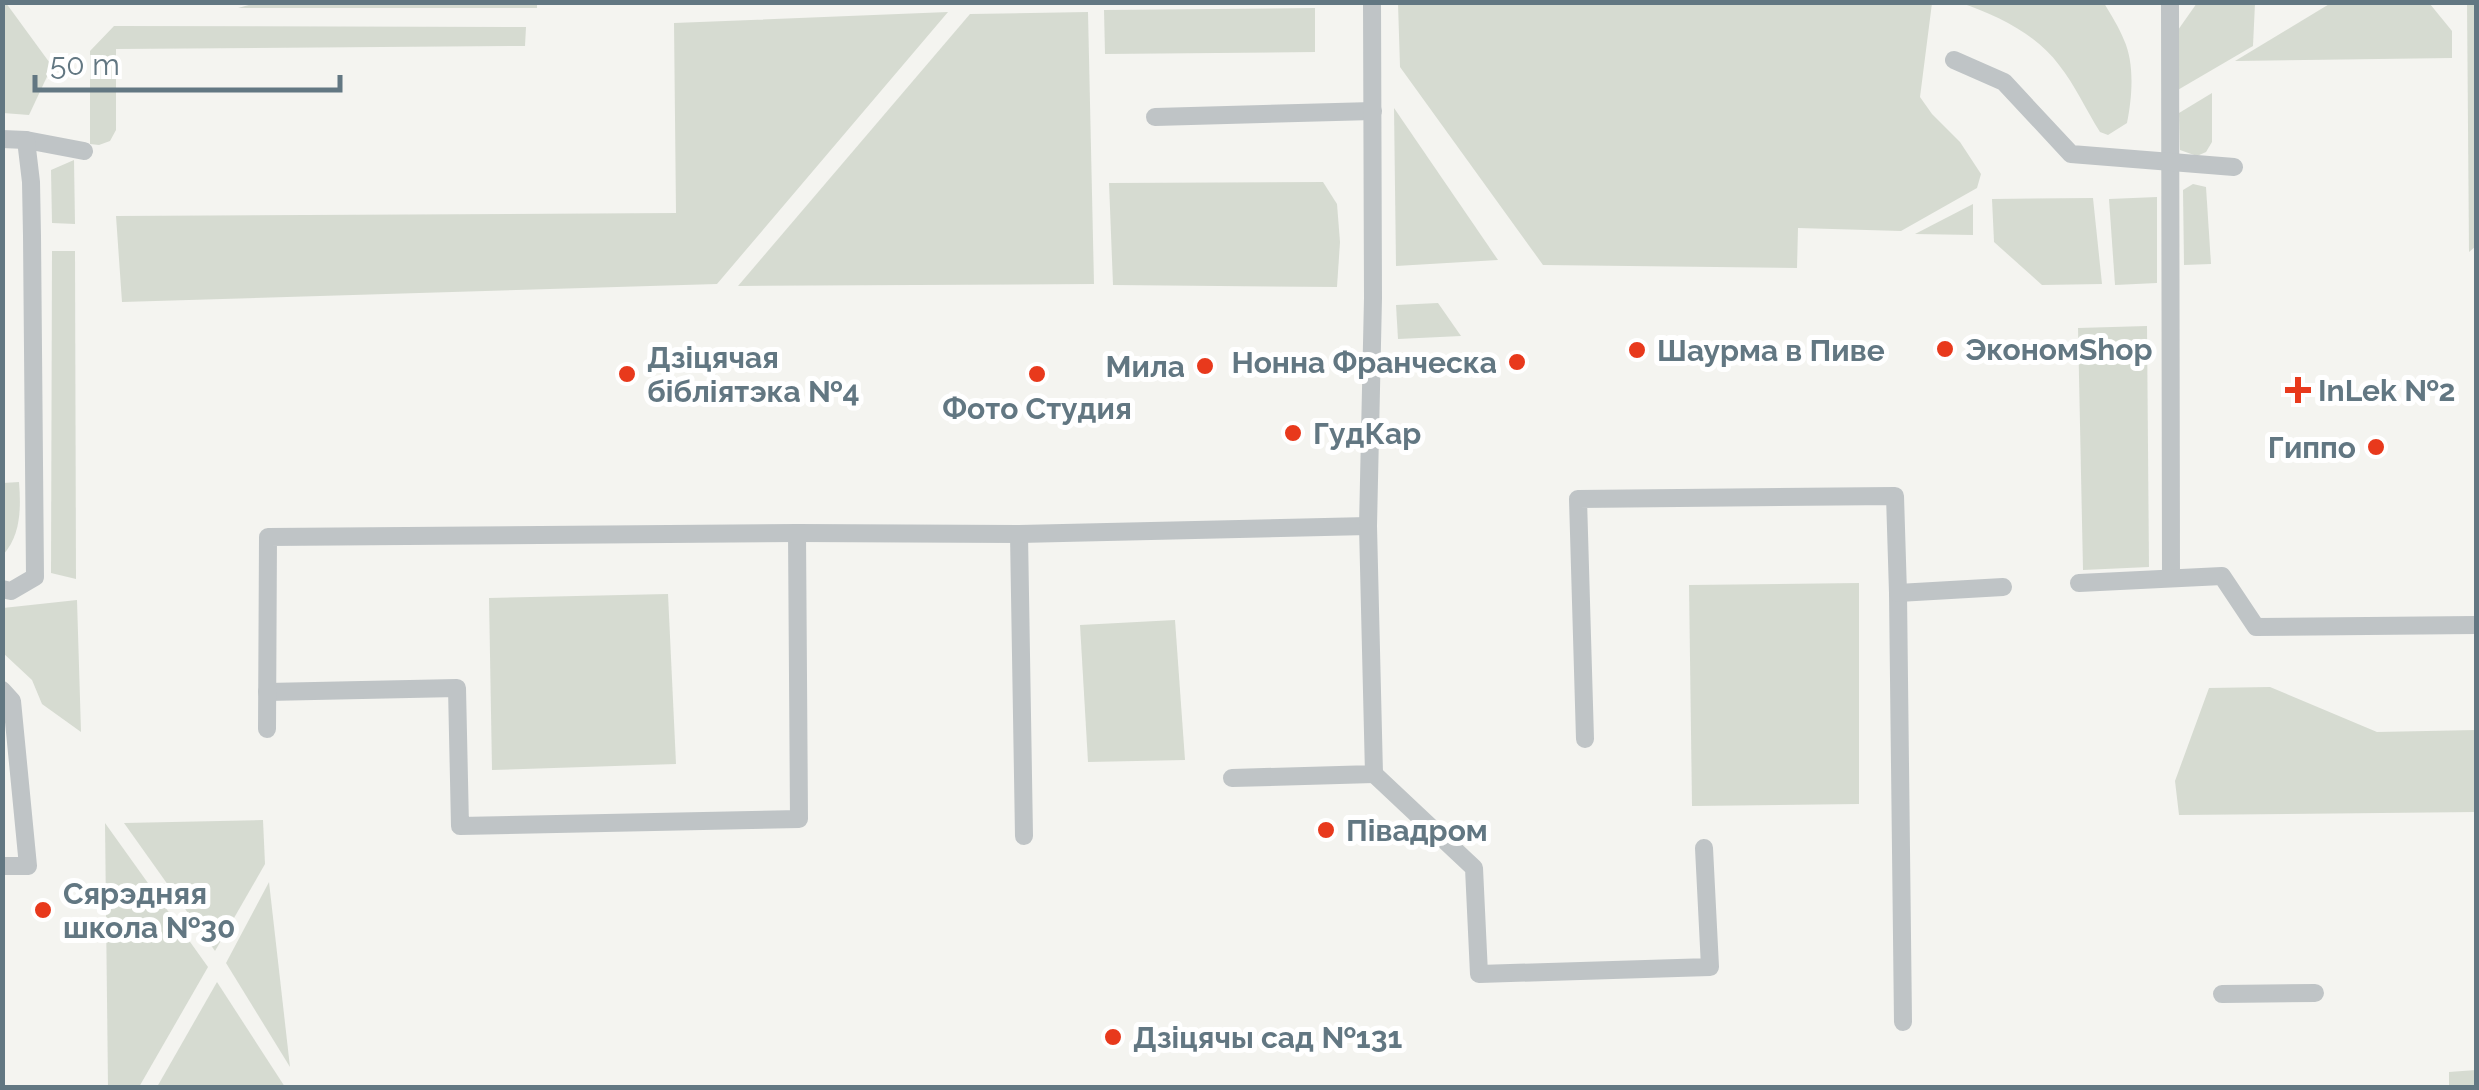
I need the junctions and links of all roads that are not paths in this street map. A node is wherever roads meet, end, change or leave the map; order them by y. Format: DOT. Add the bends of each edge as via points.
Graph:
graph roads {
  1 [pos="1372,2"];
  2 [pos="2170,2"];
  3 [pos="1954,60"];
  4 [pos="1372,111"];
  5 [pos="1155,117"];
  6 [pos="2,139"];
  7 [pos="26,140"];
  8 [pos="84,152"];
  9 [pos="2170,163"];
  10 [pos="2234,167"];
  11 [pos="1368,526"];
  12 [pos="797,532"];
  13 [pos="1019,534"];
  14 [pos="2171,577"];
  15 [pos="2080,582"];
  16 [pos="2003,587"];
  17 [pos="2,590"];
  18 [pos="1898,594"];
  19 [pos="2476,625"];
  20 [pos="2,690"];
  21 [pos="267,692"];
  22 [pos="267,729"];
  23 [pos="1584,739"];
  24 [pos="1374,774"];
  25 [pos="1232,778"];
  26 [pos="1024,836"];
  27 [pos="1704,848"];
  28 [pos="2,866"];
  29 [pos="2314,992"];
  30 [pos="2222,994"];
  31 [pos="1903,1022"];
  1 -- 4 [label="lane"];
  2 -- 9 [label="lane"];
  3 -- 9 [label="lane" via="2004,82 2071,154"];
  4 -- 5 [label="lane"];
  4 -- 11 [label="lane"];
  6 -- 7 [label="lane"];
  7 -- 8 [label="lane"];
  7 -- 17 [label="lane" via="35,577"];
  9 -- 10 [label="lane"];
  9 -- 14 [label="lane"];
  11 -- 13 [label="lane"];
  11 -- 24 [label="lane"];
  12 -- 13 [label="lane"];
  12 -- 21 [label="lane" via="268,537"];
  12 -- 21 [label="lane" via="799,818 460,826 457,688"];
  13 -- 26 [label="lane"];
  14 -- 15 [label="lane"];
  14 -- 19 [label="lane" via="2222,576 2256,627"];
  16 -- 18 [label="lane"];
  18 -- 23 [label="lane" via="1895,496 1578,499"];
  18 -- 31 [label="lane"];
  20 -- 28 [label="lane" via="12,700 28,866"];
  21 -- 22 [label="lane"];
  24 -- 25 [label="lane"];
  24 -- 27 [label="lane" via="1474,868 1479,974 1710,968"];
  29 -- 30 [label="lane"];
}
